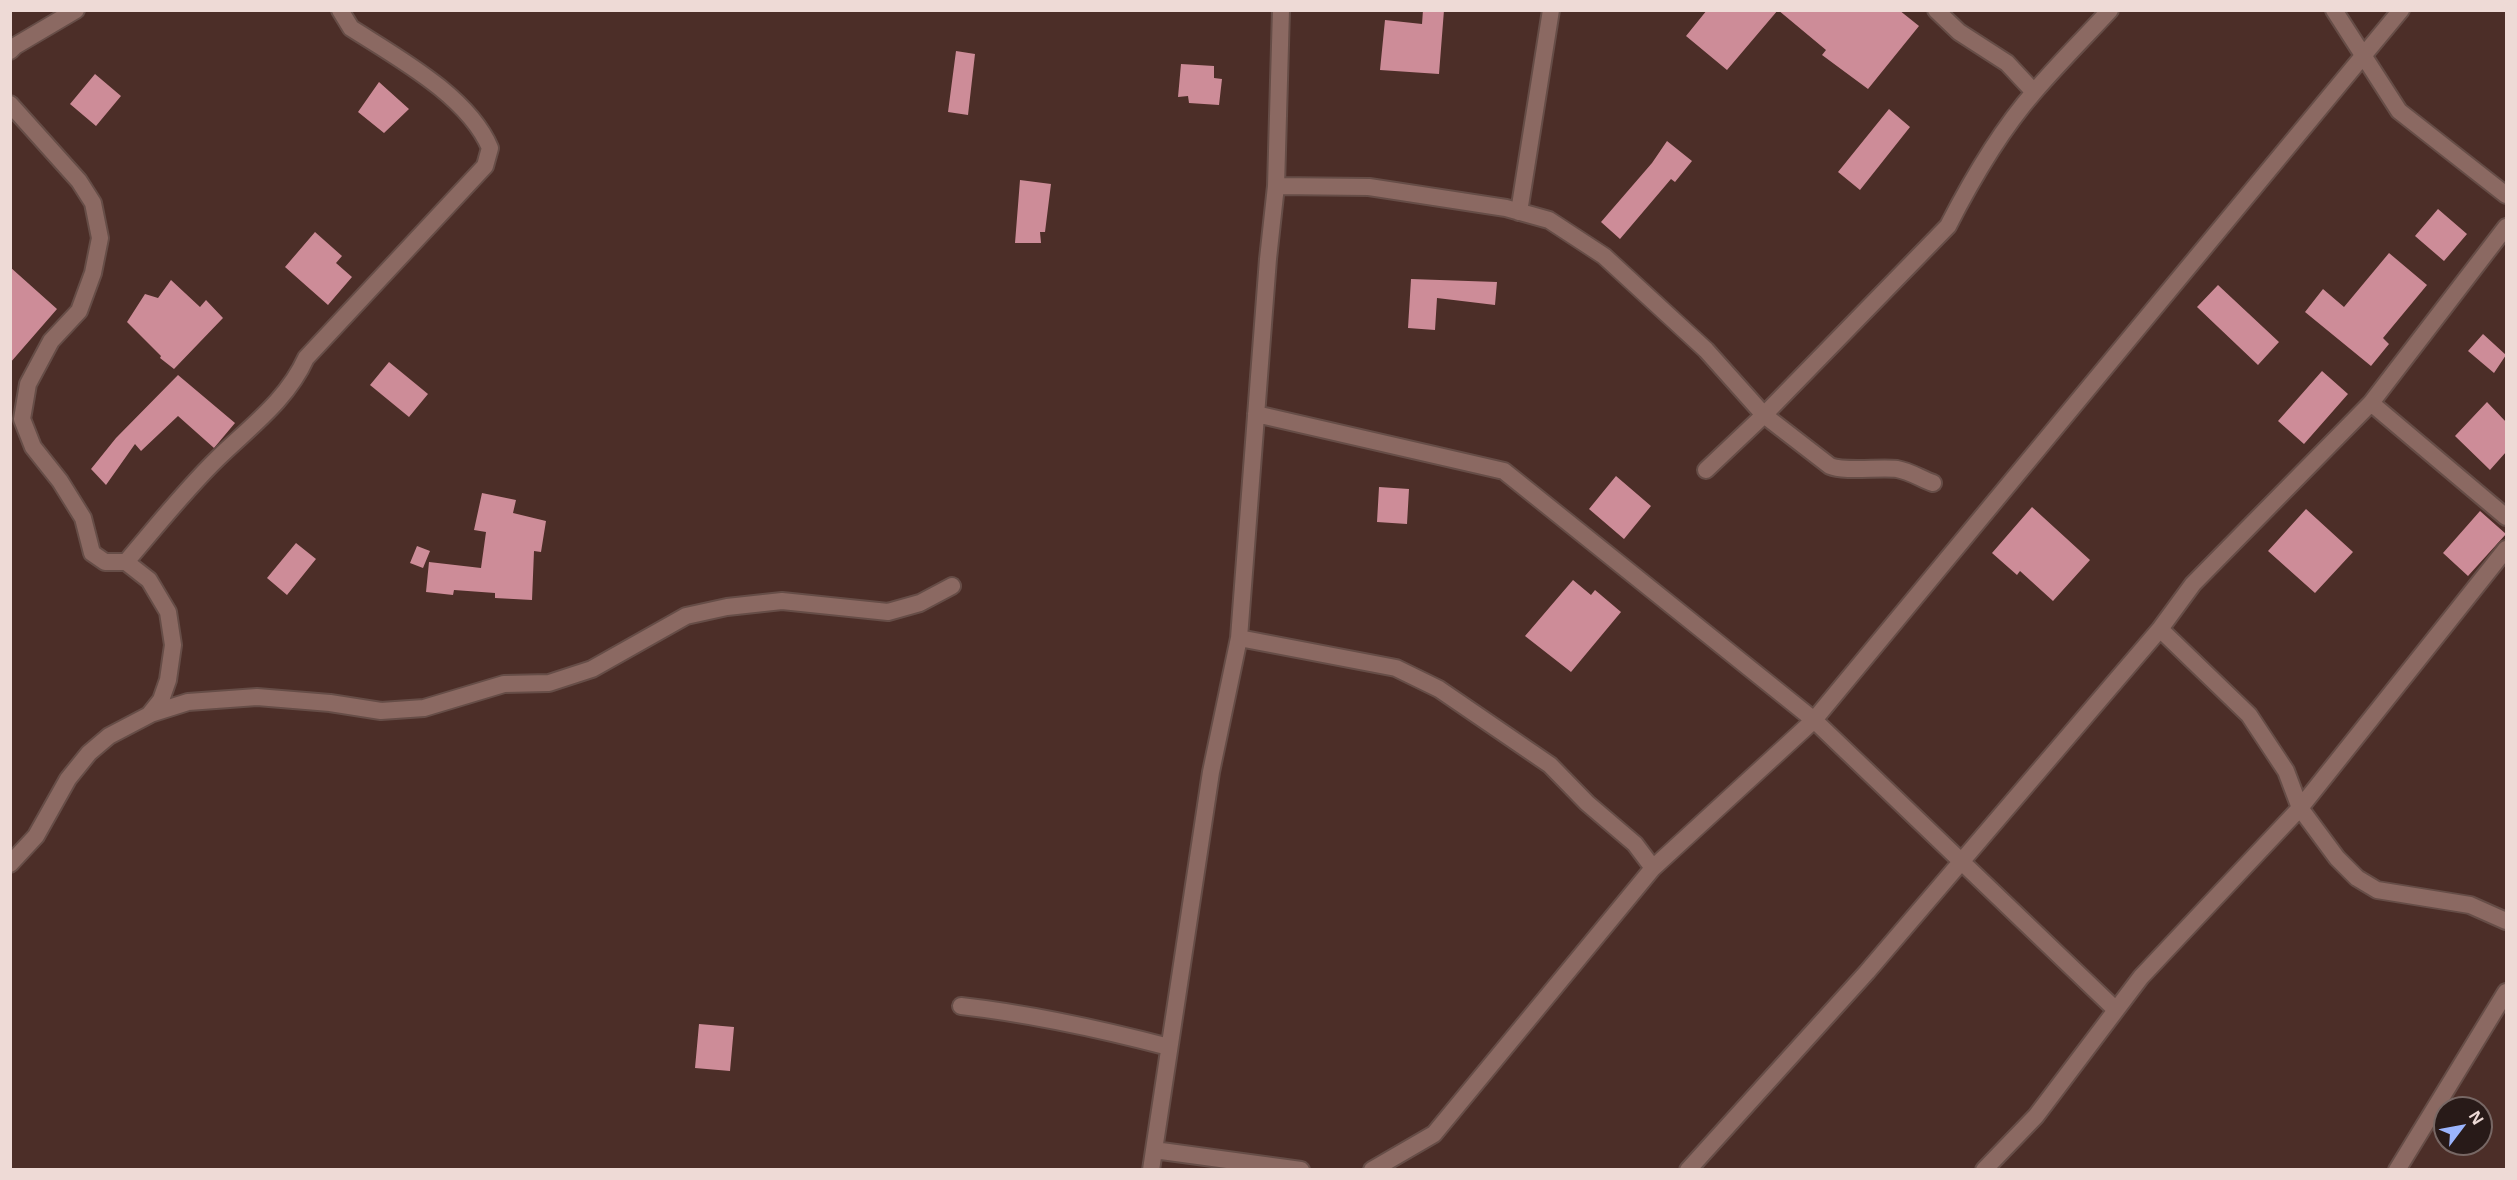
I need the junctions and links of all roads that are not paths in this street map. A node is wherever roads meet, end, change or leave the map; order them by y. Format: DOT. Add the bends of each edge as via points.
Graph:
graph roads {
  1 [pos="76,10"];
  2 [pos="340,10"];
  3 [pos="1281,10"];
  4 [pos="1551,10"];
  5 [pos="1936,10"];
  6 [pos="2110,10"];
  7 [pos="2334,10"];
  8 [pos="2401,10"];
  9 [pos="10,51"];
  10 [pos="2363,56"];
  11 [pos="2034,92"];
  12 [pos="10,104"];
  13 [pos="1276,186"];
  14 [pos="2506,195"];
  15 [pos="1519,212"];
  16 [pos="2506,227"];
  17 [pos="2371,403"];
  18 [pos="1256,414"];
  19 [pos="1764,415"];
  20 [pos="1706,470"];
  21 [pos="1933,483"];
  22 [pos="2506,517"];
  23 [pos="2506,549"];
  24 [pos="126,562"];
  25 [pos="952,586"];
  26 [pos="2160,629"];
  27 [pos="1239,638"];
  28 [pos="149,715"];
  29 [pos="1814,720"];
  30 [pos="2300,808"];
  31 [pos="1961,862"];
  32 [pos="10,864"];
  33 [pos="1653,868"];
  34 [pos="2506,921"];
  35 [pos="2506,992"];
  36 [pos="961,1006"];
  37 [pos="2116,1010"];
  38 [pos="1169,1047"];
  39 [pos="1154,1150"];
  40 [pos="1151,1170"];
  41 [pos="1301,1170"];
  42 [pos="1372,1170"];
  43 [pos="1688,1170"];
  44 [pos="1984,1170"];
  45 [pos="2397,1170"];
  1 -- 9 [label="street"];
  2 -- 24 [label="street" via="351,28 456,101 484,134 490,148 484,166 306,358 283,398 217,459"];
  3 -- 13 [label="street"];
  4 -- 15 [label="street"];
  5 -- 11 [label="street" via="1959,32 2007,63"];
  6 -- 11 [label="street"];
  7 -- 10 [label="street"];
  8 -- 10 [label="street"];
  10 -- 14 [label="street" via="2399,111"];
  10 -- 29 [label="street"];
  11 -- 19 [label="street" via="1997,142 1948,226"];
  12 -- 24 [label="street" via="79,181 93,203 100,238 79,311 51,341 28,384 22,419 33,447 83,518 92,553 105,562"];
  13 -- 15 [label="street" via="1369,187"];
  13 -- 18 [label="street"];
  15 -- 19 [label="street" via="1549,220 1604,256 1706,350"];
  16 -- 17 [label="street"];
  17 -- 22 [label="street"];
  17 -- 26 [label="street" via="2193,584"];
  18 -- 27 [label="street"];
  18 -- 29 [label="street" via="1504,471"];
  19 -- 20 [label="street"];
  19 -- 21 [label="street" via="1838,469 1898,470"];
  23 -- 30 [label="street"];
  24 -- 28 [label="street" via="149,580 168,612 173,645 168,680 161,700"];
  25 -- 28 [label="street" via="920,603 888,612 782,601 686,616 592,669 549,683 504,684 424,708 381,711 257,697 188,702"];
  26 -- 30 [label="street" via="2249,715 2286,771"];
  26 -- 31 [label="street"];
  27 -- 33 [label="street" via="1396,668 1439,689 1550,765 1635,844"];
  27 -- 38 [label="street" via="1211,772"];
  28 -- 32 [label="street" via="109,736 89,753 68,779 36,836"];
  29 -- 31 [label="street"];
  29 -- 33 [label="street"];
  30 -- 34 [label="street" via="2337,858 2357,878 2377,890 2470,905"];
  30 -- 37 [label="street" via="2141,977"];
  31 -- 37 [label="street"];
  31 -- 43 [label="street"];
  33 -- 42 [label="street" via="1434,1134"];
  35 -- 45 [label="street"];
  36 -- 38 [label="street" via="1101,1029"];
  37 -- 44 [label="street" via="2036,1116"];
  38 -- 39 [label="street"];
  39 -- 40 [label="street"];
  39 -- 41 [label="street"];
}
